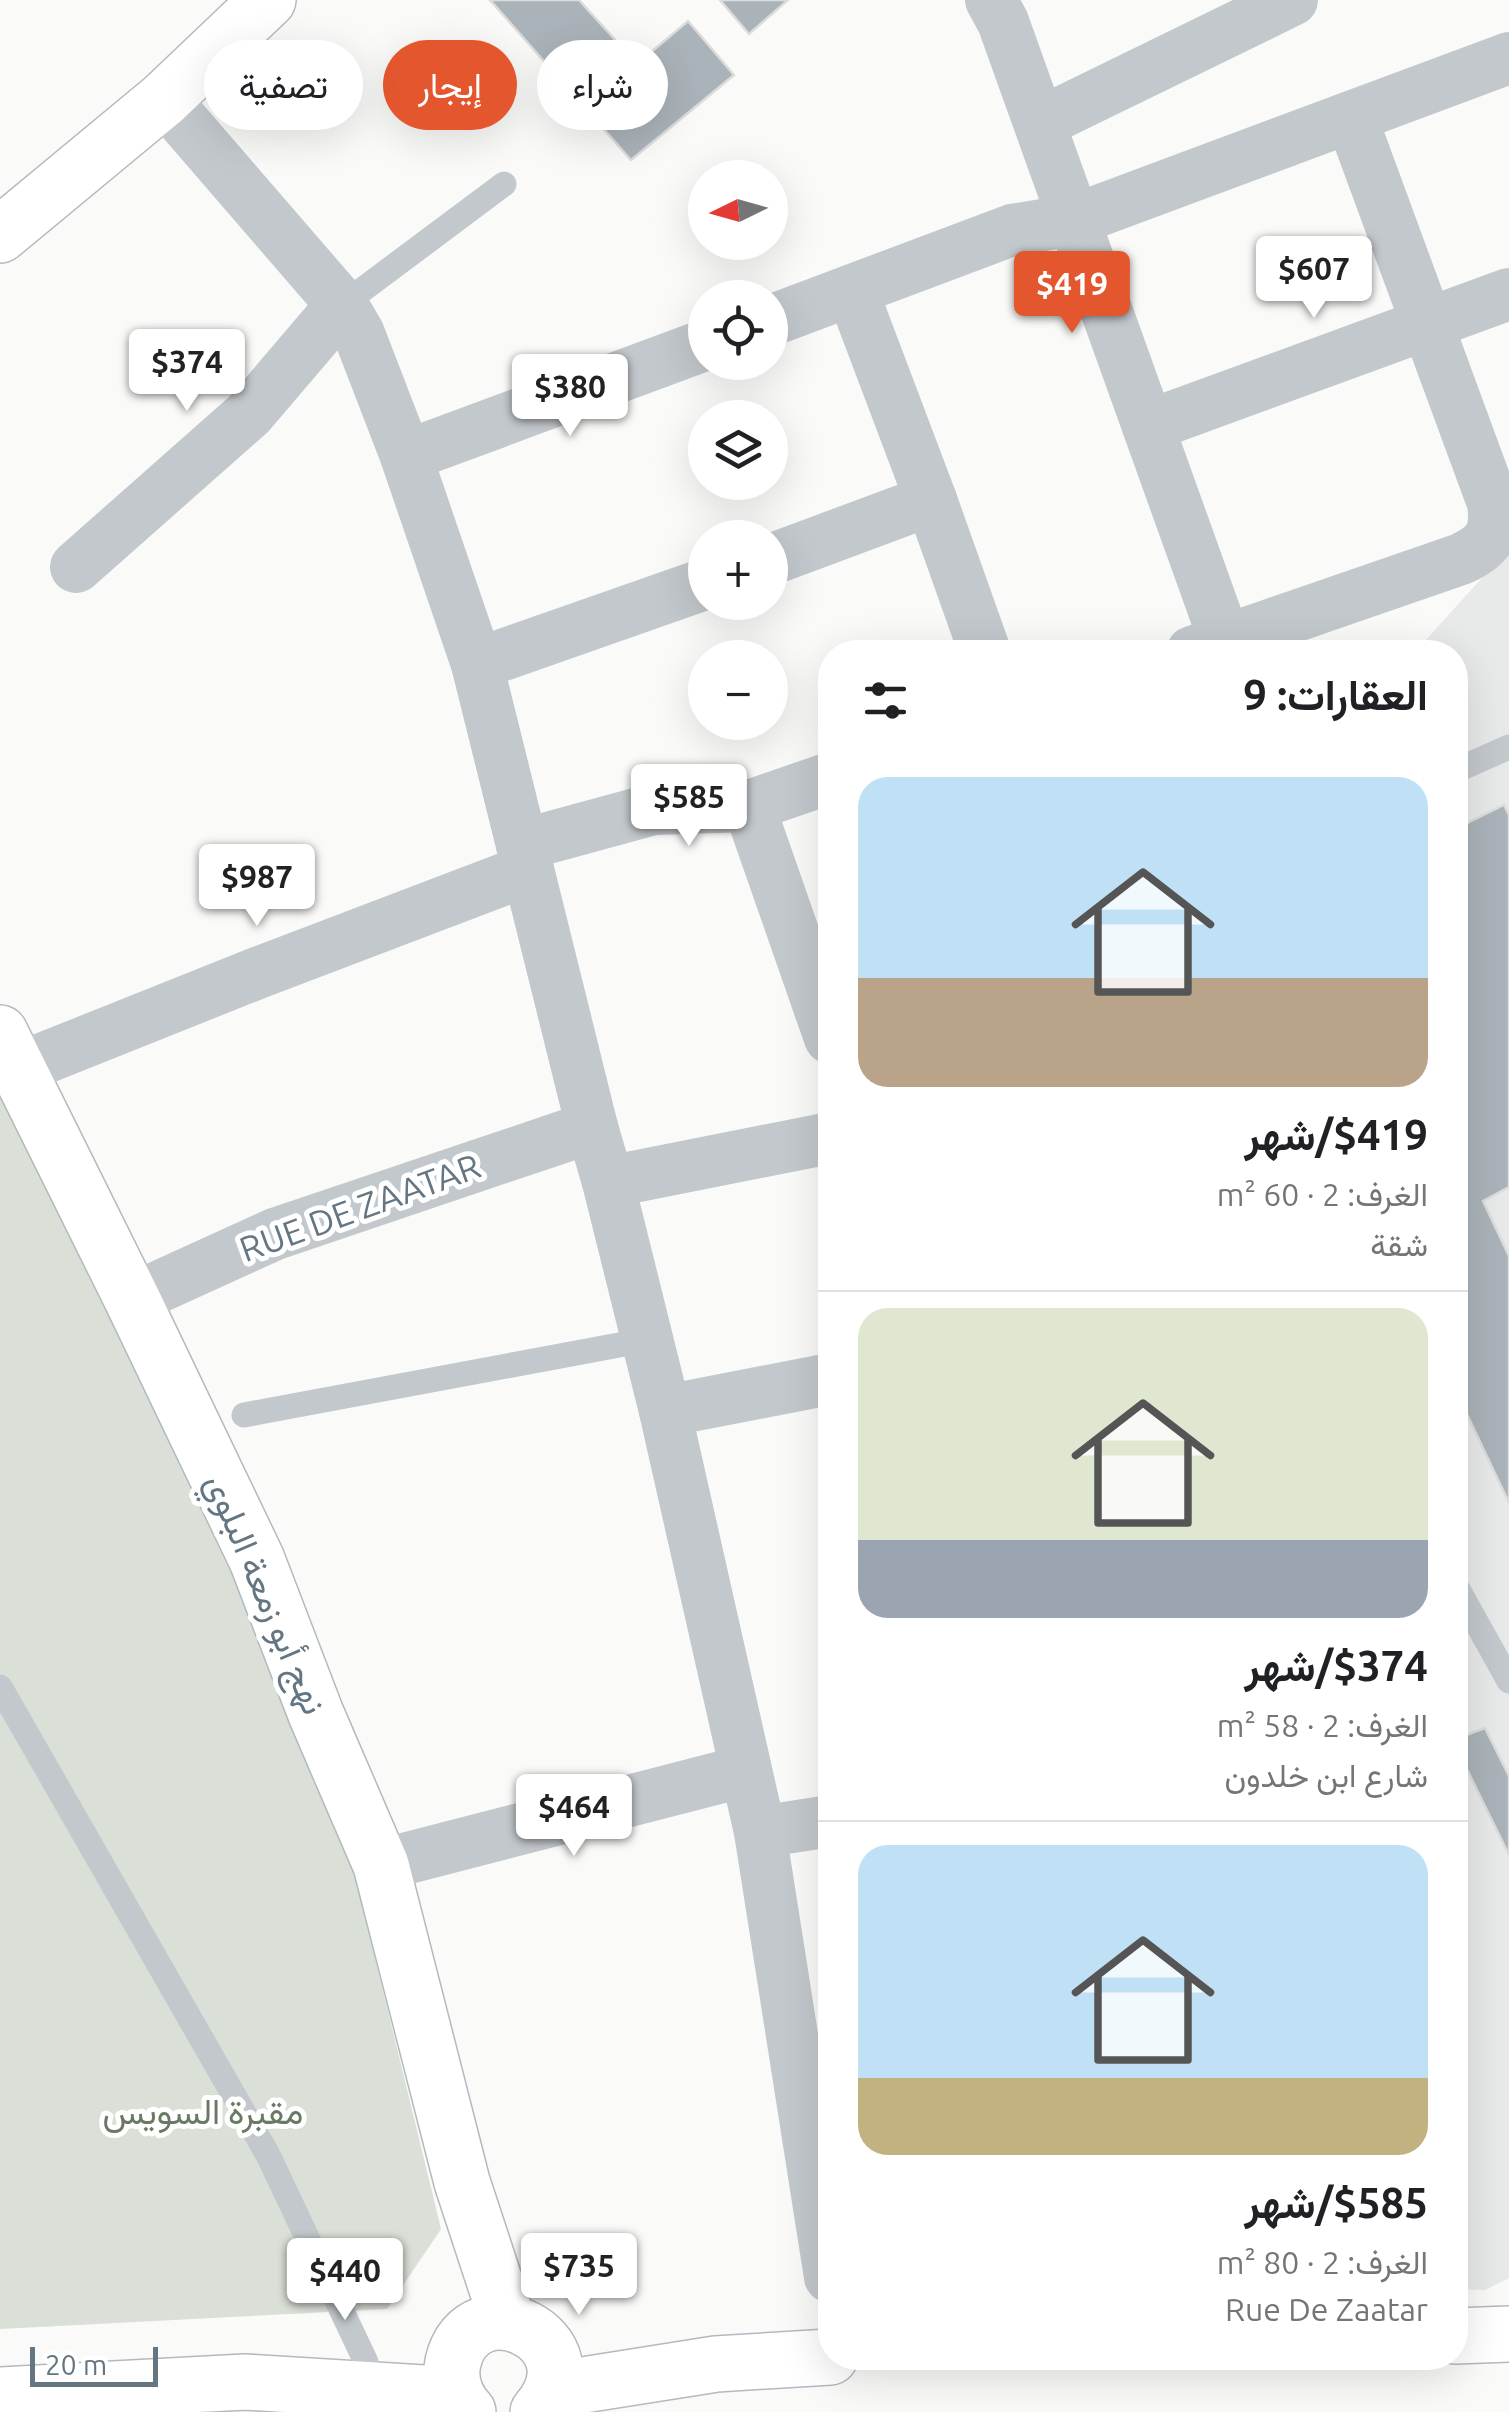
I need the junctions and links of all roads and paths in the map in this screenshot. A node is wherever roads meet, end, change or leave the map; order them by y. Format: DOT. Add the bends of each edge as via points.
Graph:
graph roads {
  1 [pos="268,0"];
  2 [pos="991,0"];
  3 [pos="1292,0"];
  4 [pos="1509,58"];
  5 [pos="164,99"];
  6 [pos="1352,117"];
  7 [pos="1040,123"];
  8 [pos="504,184"];
  9 [pos="1074,220"];
  10 [pos="0,235"];
  11 [pos="852,291"];
  12 [pos="1509,294"];
  13 [pos="342,305"];
  14 [pos="788,314"];
  15 [pos="1428,323"];
  16 [pos="688,351"];
  17 [pos="1148,426"];
  18 [pos="406,456"];
  19 [pos="932,500"];
  20 [pos="788,553"];
  21 [pos="76,567"];
  22 [pos="688,590"];
  23 [pos="981,640"];
  24 [pos="1206,640"];
  25 [pos="1228,640"];
  26 [pos="477,664"];
  27 [pos="1509,747"];
  28 [pos="1468,766"];
  29 [pos="818,782"];
  30 [pos="748,806"];
  31 [pos="525,857"];
  32 [pos="818,1002"];
  33 [pos="9,1051"];
  34 [pos="592,1126"];
  35 [pos="818,1140"];
  36 [pos="608,1182"];
  37 [pos="132,1299"];
  38 [pos="646,1340"];
  39 [pos="818,1380"];
  40 [pos="665,1411"];
  41 [pos="244,1415"];
  42 [pos="1468,1607"];
  43 [pos="1509,1681"];
  44 [pos="0,1687"];
  45 [pos="745,1771"];
  46 [pos="818,1823"];
  47 [pos="760,1832"];
  48 [pos="381,1865"];
  49 [pos="818,2202"];
  50 [pos="1509,2334"];
  51 [pos="1468,2336"];
  52 [pos="818,2358"];
  53 [pos="483,2359"];
  54 [pos="366,2362"];
  55 [pos="716,2364"];
  56 [pos="245,2382"];
  57 [pos="0,2395"];
  58 [pos="546,2404"];
  1 -- 5 [label="main road"];
  2 -- 7 [label="street"];
  3 -- 7 [label="street"];
  4 -- 6 [label="street"];
  5 -- 10 [label="main road"];
  5 -- 13 [label="street"];
  6 -- 9 [label="street"];
  6 -- 15 [label="street"];
  7 -- 9 [label="street"];
  8 -- 13 [label="lane"];
  9 -- 11 [label="street" via="1012,230"];
  9 -- 17 [label="street"];
  11 -- 14 [label="street"];
  11 -- 19 [label="street"];
  12 -- 15 [label="street"];
  13 -- 18 [label="street"];
  13 -- 21 [label="street" via="249,414"];
  15 -- 17 [label="street"];
  15 -- 25 [label="street" via="1493,504 1489,538 1462,559"];
  16 -- 18 [label="street"];
  17 -- 24 [label="street"];
  18 -- 26 [label="street"];
  19 -- 20 [label="street"];
  19 -- 23 [label="street"];
  22 -- 26 [label="street"];
  26 -- 31 [label="street"];
  27 -- 28 [label="lane"];
  29 -- 30 [label="street"];
  30 -- 31 [label="street" via="654,809"];
  30 -- 32 [label="street"];
  31 -- 33 [label="street" via="260,972"];
  31 -- 34 [label="street"];
  33 -- 37 [label="main road, نهج أبو زمعة البلوي"];
  34 -- 36 [label="street"];
  34 -- 37 [label="street, RUE DE ZAATAR" via="276,1234"];
  35 -- 36 [label="street"];
  36 -- 38 [label="street"];
  37 -- 48 [label="main road, نهج أبو زمعة البلوي" via="257,1560"];
  38 -- 40 [label="street"];
  38 -- 41 [label="lane"];
  39 -- 40 [label="street"];
  40 -- 45 [label="street"];
  42 -- 43 [label="lane"];
  44 -- 54 [label="lane" via="268,2154"];
  45 -- 47 [label="street"];
  45 -- 48 [label="street"];
  46 -- 47 [label="street"];
  47 -- 49 [label="street"];
  48 -- 53 [label="main road, نهج أبو زمعة البلوي" via="462,2182"];
  50 -- 51 [label="main road"];
  52 -- 55 [label="main road"];
  53 -- 54 [label="main road"];
  53 -- 55 [label="main road"];
  53 -- 56 [label="main road"];
  53 -- 58 [label="main road, نهج أبو زمعة البلوي" via="548,2348 554,2376"];
  54 -- 56 [label="main road"];
  55 -- 58 [label="main road"];
  56 -- 57 [label="main road"];
}
